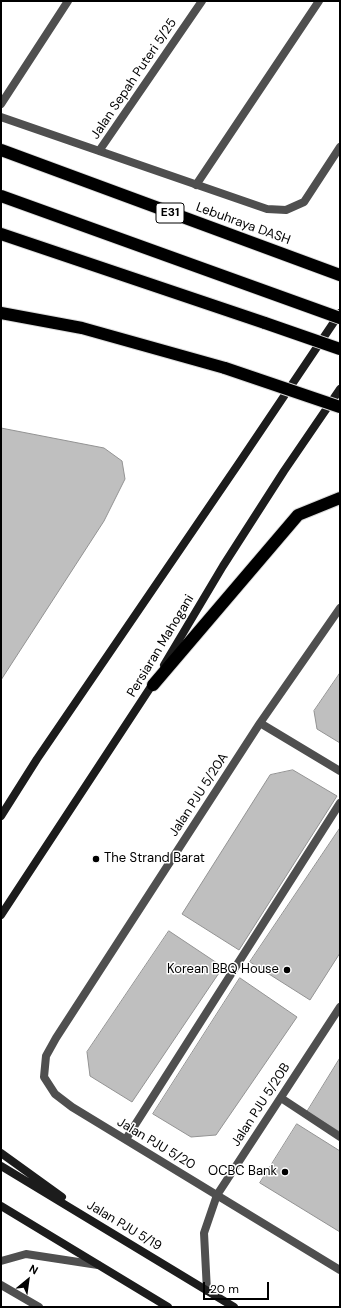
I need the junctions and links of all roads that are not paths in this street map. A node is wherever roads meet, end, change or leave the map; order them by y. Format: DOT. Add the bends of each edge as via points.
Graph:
graph roads {
  1 [pos="68,1"];
  2 [pos="202,1"];
  3 [pos="319,1"];
  4 [pos="1,104"];
  5 [pos="1,117"];
  6 [pos="340,147"];
  7 [pos="1,150"];
  8 [pos="99,151"];
  9 [pos="196,185"];
  10 [pos="1,196"];
  11 [pos="1,234"];
  12 [pos="340,274"];
  13 [pos="340,312"];
  14 [pos="1,313"];
  15 [pos="340,318"];
  16 [pos="340,349"];
  17 [pos="340,388"];
  18 [pos="340,406"];
  19 [pos="340,498"];
  20 [pos="340,608"];
  21 [pos="153,685"];
  22 [pos="260,723"];
  23 [pos="340,771"];
  24 [pos="340,803"];
  25 [pos="1,816"];
  26 [pos="1,915"];
  27 [pos="340,1007"];
  28 [pos="337,1017"];
  29 [pos="56,1038"];
  30 [pos="281,1098"];
  31 [pos="340,1137"];
  32 [pos="126,1140"];
  33 [pos="1,1153"];
  34 [pos="1,1166"];
  35 [pos="217,1195"];
  36 [pos="1,1206"];
  37 [pos="106,1230"];
  38 [pos="1,1261"];
  39 [pos="98,1265"];
  40 [pos="340,1270"];
  41 [pos="1,1285"];
  42 [pos="207,1291"];
  43 [pos="39,1307"];
  44 [pos="168,1307"];
  45 [pos="234,1307"];
  1 -- 4 [label="street"];
  2 -- 8 [label="street, Jalan Sepah Puteri 5/25"];
  3 -- 9 [label="street"];
  5 -- 8 [label="street"];
  6 -- 9 [label="street" via="304,202 286,210 267,209"];
  7 -- 12 [label="highway, Lebuhraya DASH / E31"];
  8 -- 9 [label="street"];
  10 -- 15 [label="highway, bridge"];
  11 -- 16 [label="highway, bridge"];
  13 -- 25 [label="main road"];
  14 -- 18 [label="highway, bridge" via="82,328 225,368"];
  17 -- 21 [label="main road, Persiaran Mahogani" via="223,566"];
  19 -- 21 [label="highway" via="298,515"];
  20 -- 22 [label="street, Jalan PJU 5/20A"];
  21 -- 26 [label="main road, Persiaran Mahogani"];
  22 -- 23 [label="street"];
  22 -- 29 [label="street, Jalan PJU 5/20A"];
  24 -- 32 [label="street"];
  27 -- 28 [label="street, Jalan PJU 5/20B"];
  28 -- 30 [label="street, Jalan PJU 5/20B"];
  29 -- 32 [label="street, Jalan PJU 5/20" via="46,1056 44,1077 54,1094"];
  30 -- 31 [label="street"];
  30 -- 35 [label="street, Jalan PJU 5/20B"];
  32 -- 35 [label="street, Jalan PJU 5/20"];
  33 -- 37 [label="main road"];
  34 -- 37 [label="main road, Jalan PJU 5/19"];
  35 -- 40 [label="street, Jalan PJU 5/20"];
  35 -- 42 [label="street, Jalan PJU 5/20B" via="204,1233"];
  36 -- 39 [label="main road"];
  37 -- 42 [label="main road, Jalan PJU 5/19"];
  38 -- 39 [label="street" via="26,1254"];
  39 -- 44 [label="main road"];
  41 -- 43 [label="street"];
  42 -- 45 [label="main road, Jalan PJU 5/19"];
}
